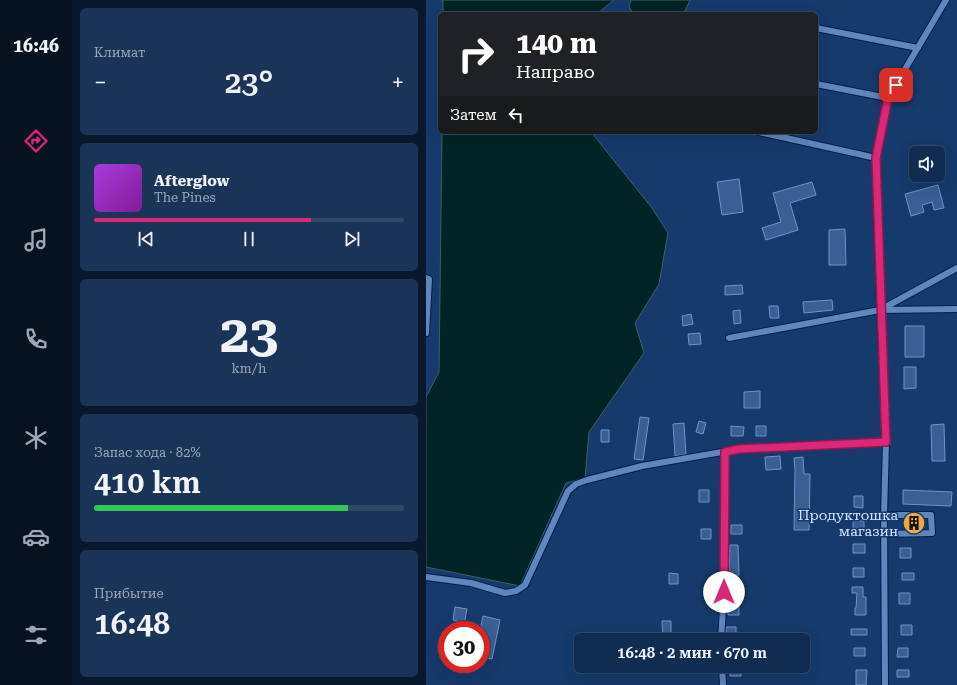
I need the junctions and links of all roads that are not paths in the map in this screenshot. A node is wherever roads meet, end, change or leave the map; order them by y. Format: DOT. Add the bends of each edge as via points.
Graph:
graph roads {
  1 [pos="946,0"];
  2 [pos="818,28"];
  3 [pos="918,48"];
  4 [pos="818,84"];
  5 [pos="888,98"];
  6 [pos="768,134"];
  7 [pos="876,158"];
  8 [pos="957,268"];
  9 [pos="426,278"];
  10 [pos="957,309"];
  11 [pos="880,310"];
  12 [pos="426,333"];
  13 [pos="729,338"];
  14 [pos="886,442"];
  15 [pos="725,452"];
  16 [pos="884,515"];
  17 [pos="885,534"];
  18 [pos="426,577"];
  19 [pos="721,633"];
  20 [pos="722,673"];
  21 [pos="723,685"];
  22 [pos="885,685"];
  1 -- 3 [label="street"];
  2 -- 3 [label="street"];
  3 -- 5 [label="street"];
  4 -- 5 [label="street"];
  5 -- 7 [label="street"];
  6 -- 7 [label="street"];
  7 -- 11 [label="street"];
  8 -- 11 [label="street"];
  9 -- 12 [label="street" via="429,278"];
  10 -- 11 [label="street"];
  11 -- 13 [label="street"];
  11 -- 14 [label="street"];
  14 -- 15 [label="street" via="739,449"];
  14 -- 16 [label="street"];
  15 -- 18 [label="street" via="642,466 576,484 568,491 525,585 516,591 506,593 471,583"];
  15 -- 19 [label="street"];
  16 -- 17 [label="street"];
  16 -- 17 [label="street" via="931,515 932,533"];
  17 -- 22 [label="street"];
  20 -- 21 [label="street"];
}
